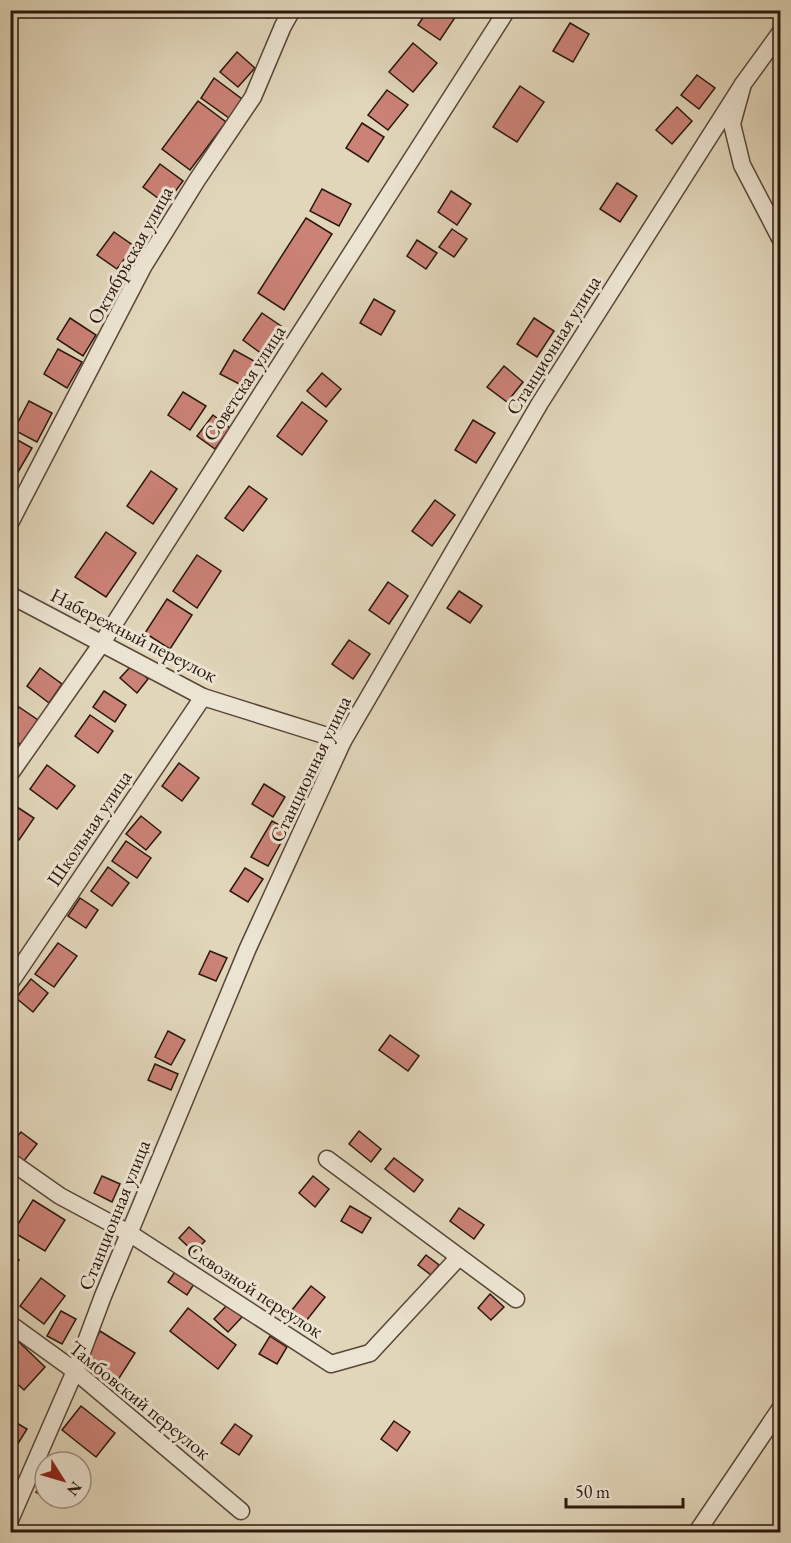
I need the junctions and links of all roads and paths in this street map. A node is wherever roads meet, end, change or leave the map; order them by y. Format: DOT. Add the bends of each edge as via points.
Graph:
graph roads {
  1 [pos="292,10"];
  2 [pos="507,10"];
  3 [pos="780,33"];
  4 [pos="743,84"];
  5 [pos="780,238"];
  6 [pos="10,523"];
  7 [pos="10,595"];
  8 [pos="102,643"];
  9 [pos="203,697"];
  10 [pos="343,741"];
  11 [pos="10,774"];
  12 [pos="10,983"];
  13 [pos="327,1159"];
  14 [pos="10,1161"];
  15 [pos="129,1233"];
  16 [pos="459,1257"];
  17 [pos="516,1299"];
  18 [pos="10,1324"];
  19 [pos="75,1371"];
  20 [pos="780,1409"];
  21 [pos="242,1511"];
  22 [pos="10,1521"];
  23 [pos="697,1533"];
  1 -- 6 [label="street, Октябрьская улица" via="253,97 143,267"];
  2 -- 8 [label="street, Советская улица"];
  3 -- 4 [label="street, Станционная улица"];
  4 -- 5 [label="street" via="732,124 742,165"];
  4 -- 10 [label="street, Станционная улица" via="540,403"];
  7 -- 8 [label="street, Набережный переулок"];
  8 -- 9 [label="street, Набережный переулок"];
  8 -- 11 [label="street, Советская улица"];
  9 -- 10 [label="street, Набережный переулок"];
  9 -- 12 [label="street, Школьная улица"];
  10 -- 15 [label="street, Станционная улица" via="248,948"];
  13 -- 16 [label="street"];
  14 -- 15 [label="street, Сквозной переулок" via="60,1196"];
  15 -- 16 [label="street, Сквозной переулок" via="332,1364 370,1353"];
  15 -- 19 [label="street, Станционная улица"];
  16 -- 17 [label="street"];
  18 -- 19 [label="street, Тамбовский переулок"];
  19 -- 21 [label="street, Тамбовский переулок"];
  19 -- 22 [label="street, Станционная улица"];
  20 -- 23 [label="street"];
}
